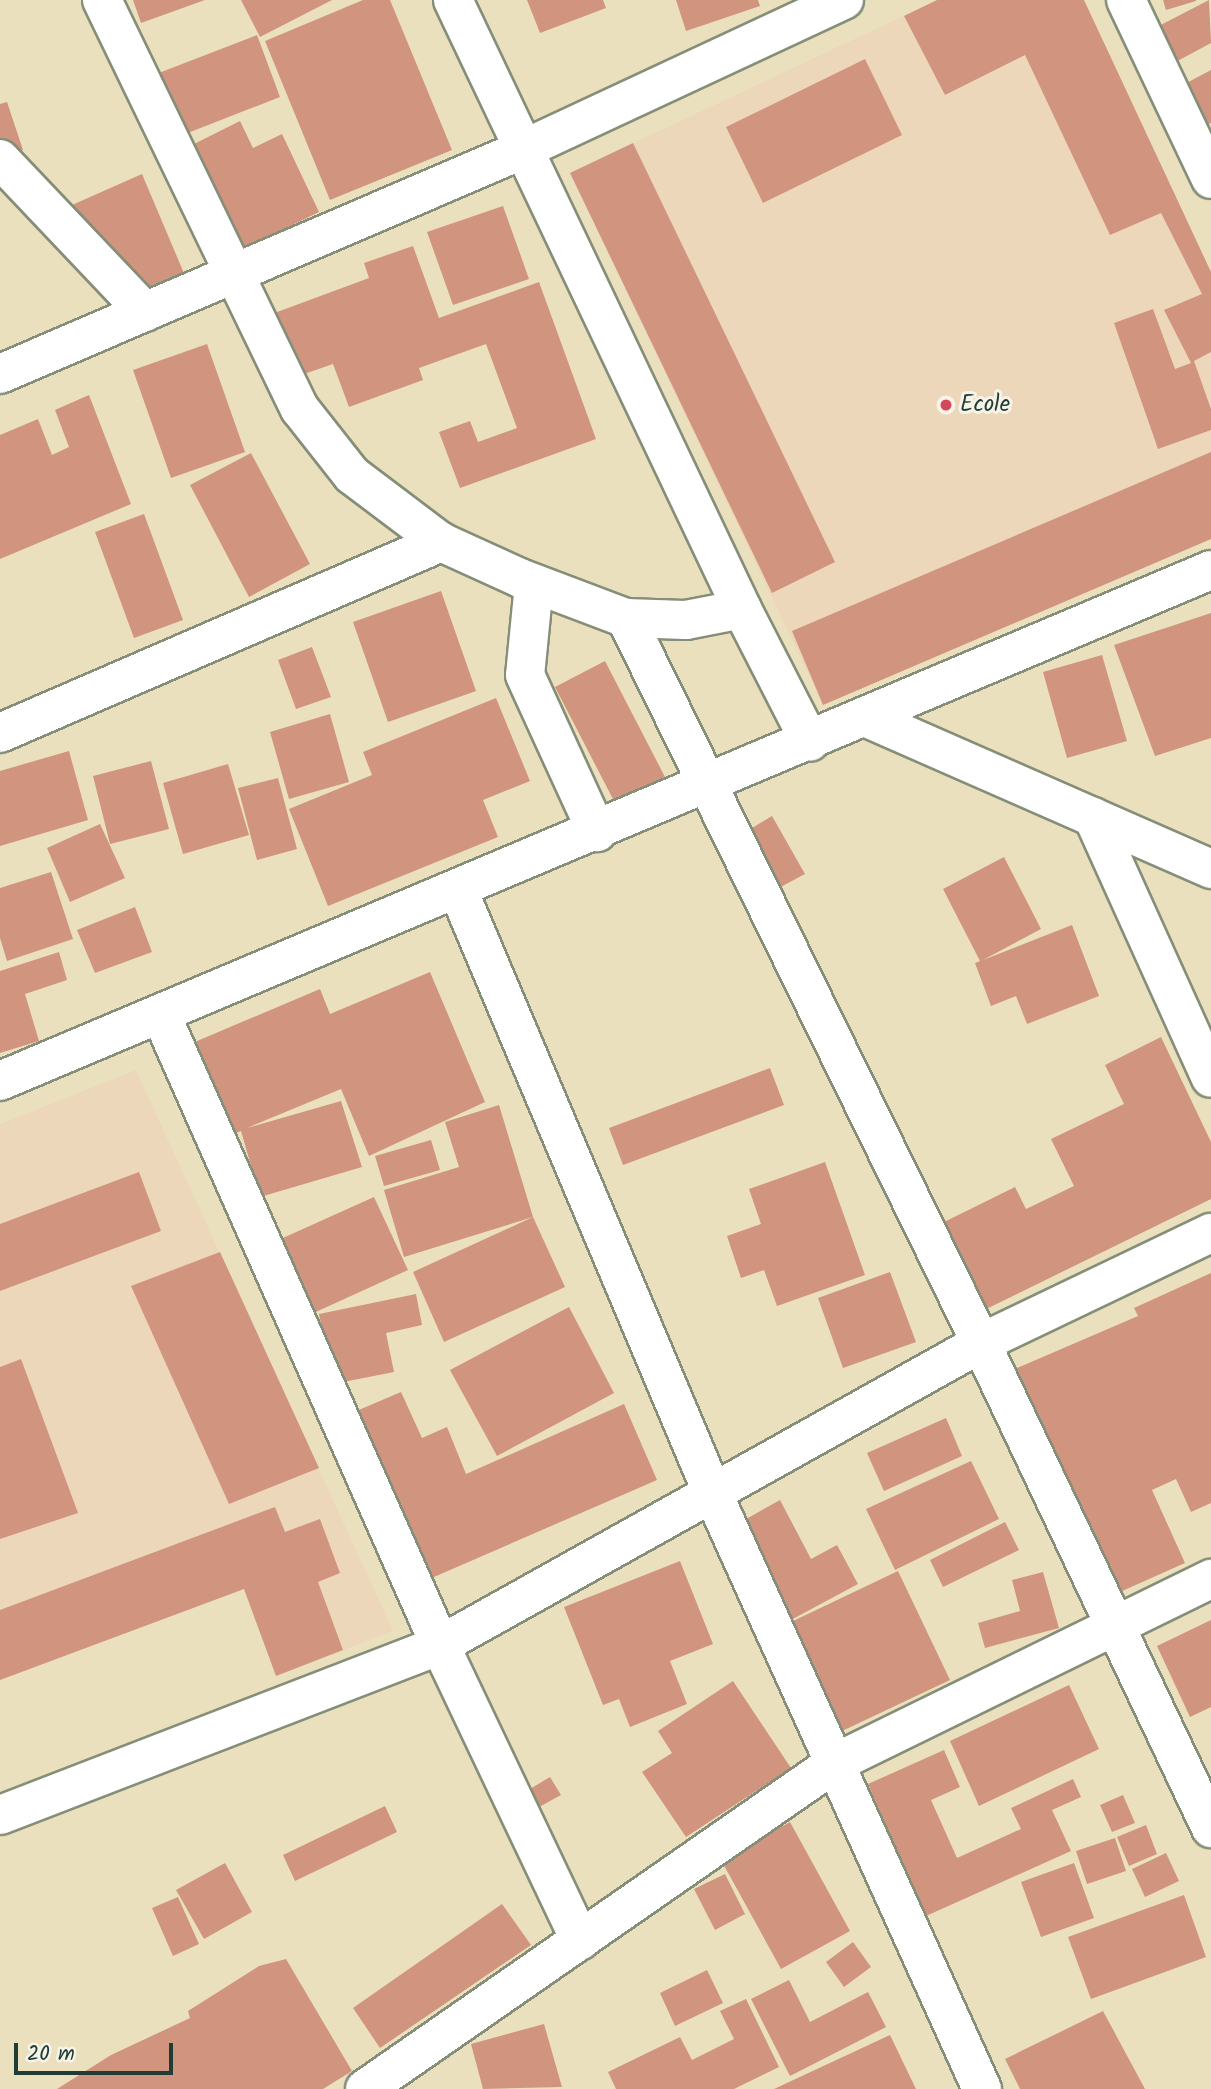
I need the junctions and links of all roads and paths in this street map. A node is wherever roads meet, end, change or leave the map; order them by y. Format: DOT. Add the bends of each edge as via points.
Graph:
graph roads {
  1 [pos="102,0"];
  2 [pos="453,0"];
  3 [pos="1126,0"];
  4 [pos="823,5"];
  5 [pos="524,149"];
  6 [pos="0,159"];
  7 [pos="1211,179"];
  8 [pos="232,275"];
  9 [pos="145,312"];
  10 [pos="0,374"];
  11 [pos="441,542"];
  12 [pos="1211,570"];
  13 [pos="534,584"];
  14 [pos="742,609"];
  15 [pos="626,618"];
  16 [pos="867,718"];
  17 [pos="0,733"];
  18 [pos="810,742"];
  19 [pos="706,786"];
  20 [pos="1093,817"];
  21 [pos="597,832"];
  22 [pos="1211,869"];
  23 [pos="458,890"];
  24 [pos="161,1015"];
  25 [pos="1211,1078"];
  26 [pos="0,1081"];
  27 [pos="1211,1233"];
  28 [pos="981,1343"];
  29 [pos="713,1494"];
  30 [pos="1211,1578"];
  31 [pos="1115,1626"];
  32 [pos="439,1644"];
  33 [pos="835,1763"];
  34 [pos="0,1815"];
  35 [pos="1211,1828"];
  36 [pos="580,1940"];
  37 [pos="365,2089"];
  38 [pos="982,2089"];
  1 -- 8 [label="street"];
  2 -- 5 [label="street"];
  3 -- 7 [label="street"];
  4 -- 5 [label="street"];
  5 -- 8 [label="street"];
  5 -- 14 [label="street"];
  6 -- 9 [label="street"];
  8 -- 9 [label="street"];
  8 -- 11 [label="street" via="307,418 352,475"];
  9 -- 10 [label="street"];
  11 -- 13 [label="street"];
  11 -- 17 [label="street"];
  12 -- 16 [label="street"];
  13 -- 15 [label="street"];
  13 -- 21 [label="street" via="525,675"];
  14 -- 15 [label="street" via="686,620"];
  14 -- 18 [label="street"];
  15 -- 19 [label="street"];
  16 -- 18 [label="street"];
  16 -- 20 [label="street"];
  18 -- 19 [label="street"];
  19 -- 21 [label="street"];
  19 -- 28 [label="street"];
  20 -- 22 [label="street"];
  20 -- 25 [label="street"];
  21 -- 23 [label="street"];
  23 -- 24 [label="street"];
  23 -- 29 [label="street"];
  24 -- 26 [label="street"];
  24 -- 32 [label="street"];
  27 -- 28 [label="street"];
  28 -- 29 [label="street"];
  28 -- 31 [label="street"];
  29 -- 32 [label="street"];
  29 -- 33 [label="street"];
  30 -- 31 [label="street"];
  31 -- 33 [label="street"];
  31 -- 35 [label="street"];
  32 -- 34 [label="street"];
  32 -- 36 [label="street"];
  33 -- 36 [label="street"];
  33 -- 38 [label="street"];
  36 -- 37 [label="street"];
}
